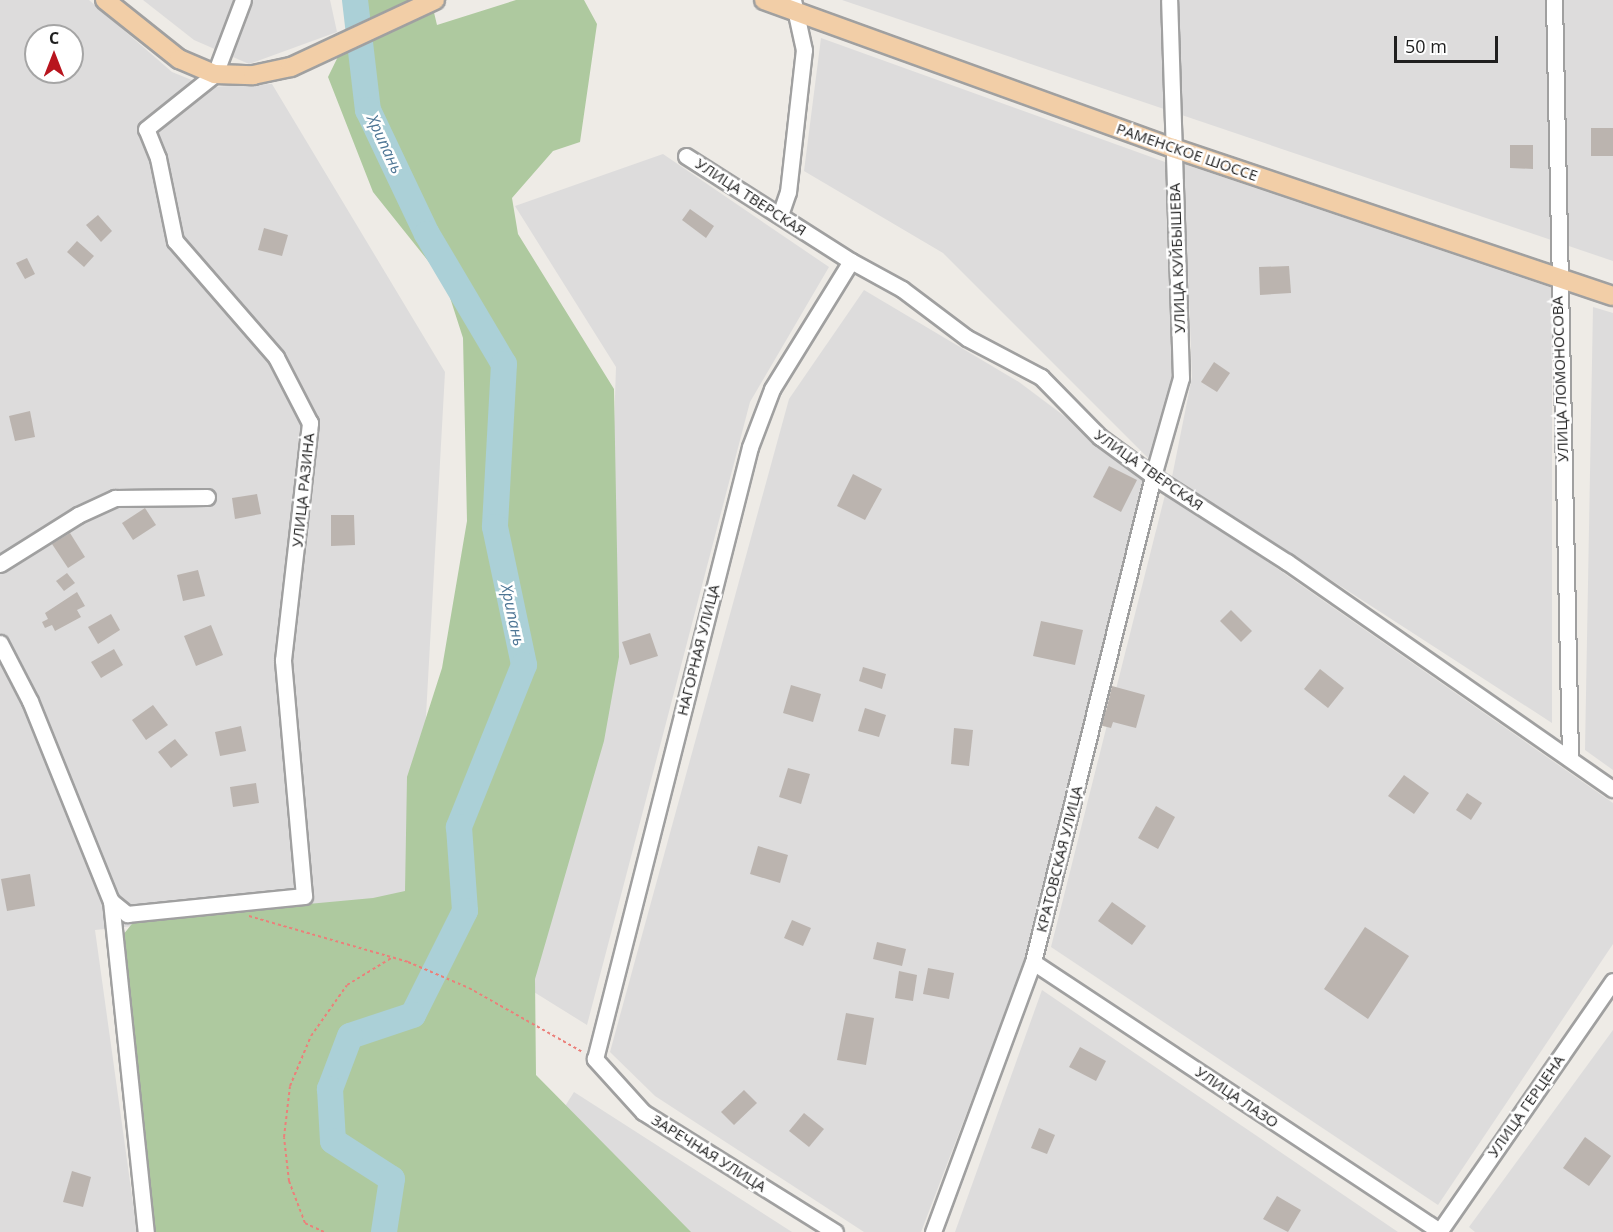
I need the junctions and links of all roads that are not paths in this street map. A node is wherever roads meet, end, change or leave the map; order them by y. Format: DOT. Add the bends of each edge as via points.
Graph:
graph roads {
  1 [pos="105,0"];
  2 [pos="243,0"];
  3 [pos="435,0"];
  4 [pos="764,0"];
  5 [pos="1169,0"];
  6 [pos="1554,0"];
  7 [pos="793,6"];
  8 [pos="215,74"];
  9 [pos="1173,148"];
  10 [pos="686,156"];
  11 [pos="780,215"];
  12 [pos="851,261"];
  13 [pos="1557,281"];
  14 [pos="1613,297"];
  15 [pos="1152,476"];
  16 [pos="207,497"];
  17 [pos="0,564"];
  18 [pos="0,643"];
  19 [pos="1570,757"];
  20 [pos="1613,789"];
  21 [pos="111,901"];
  22 [pos="1033,962"];
  23 [pos="1613,981"];
  24 [pos="595,1059"];
  25 [pos="147,1232"];
  26 [pos="835,1232"];
  27 [pos="933,1232"];
  28 [pos="1440,1232"];
  1 -- 8 [label="main road" via="179,59"];
  2 -- 8 [label="street"];
  3 -- 8 [label="main road" via="291,67 253,75"];
  4 -- 7 [label="main road, РАМЕНСКОЕ ШОССЕ"];
  5 -- 9 [label="street, УЛИЦА КУЙБЫШЕВА"];
  6 -- 13 [label="street, УЛИЦА ЛОМОНОСОВА"];
  7 -- 9 [label="main road, РАМЕНСКОЕ ШОССЕ"];
  7 -- 11 [label="street" via="804,50 788,192"];
  8 -- 21 [label="street, УЛИЦА РАЗИНА" via="146,129 158,158 175,241 276,357 310,423 284,660 304,896 126,914"];
  9 -- 13 [label="main road, РАМЕНСКОЕ ШОССЕ"];
  9 -- 15 [label="street, УЛИЦА КУЙБЫШЕВА" via="1182,378"];
  10 -- 11 [label="street, УЛИЦА ТВЕРСКАЯ"];
  11 -- 12 [label="street, УЛИЦА ТВЕРСКАЯ"];
  12 -- 15 [label="street, УЛИЦА ТВЕРСКАЯ" via="902,289 967,338 1041,377 1100,437"];
  12 -- 24 [label="street, НАГОРНАЯ УЛИЦА" via="772,390 750,447"];
  13 -- 14 [label="main road, РАМЕНСКОЕ ШОССЕ"];
  13 -- 19 [label="street, УЛИЦА ЛОМОНОСОВА"];
  15 -- 19 [label="street, УЛИЦА ТВЕРСКАЯ" via="1287,562"];
  15 -- 22 [label="street, КРАТОВСКАЯ УЛИЦА"];
  16 -- 17 [label="street" via="115,498 78,514"];
  18 -- 21 [label="street" via="30,701"];
  19 -- 20 [label="street, УЛИЦА ТВЕРСКАЯ"];
  21 -- 25 [label="street"];
  22 -- 27 [label="street, КРАТОВСКАЯ УЛИЦА"];
  22 -- 28 [label="street, УЛИЦА ЛАЗО"];
  23 -- 28 [label="street, УЛИЦА ГЕРЦЕНА"];
  24 -- 26 [label="street, ЗАРЕЧНАЯ УЛИЦА" via="643,1112"];
}
